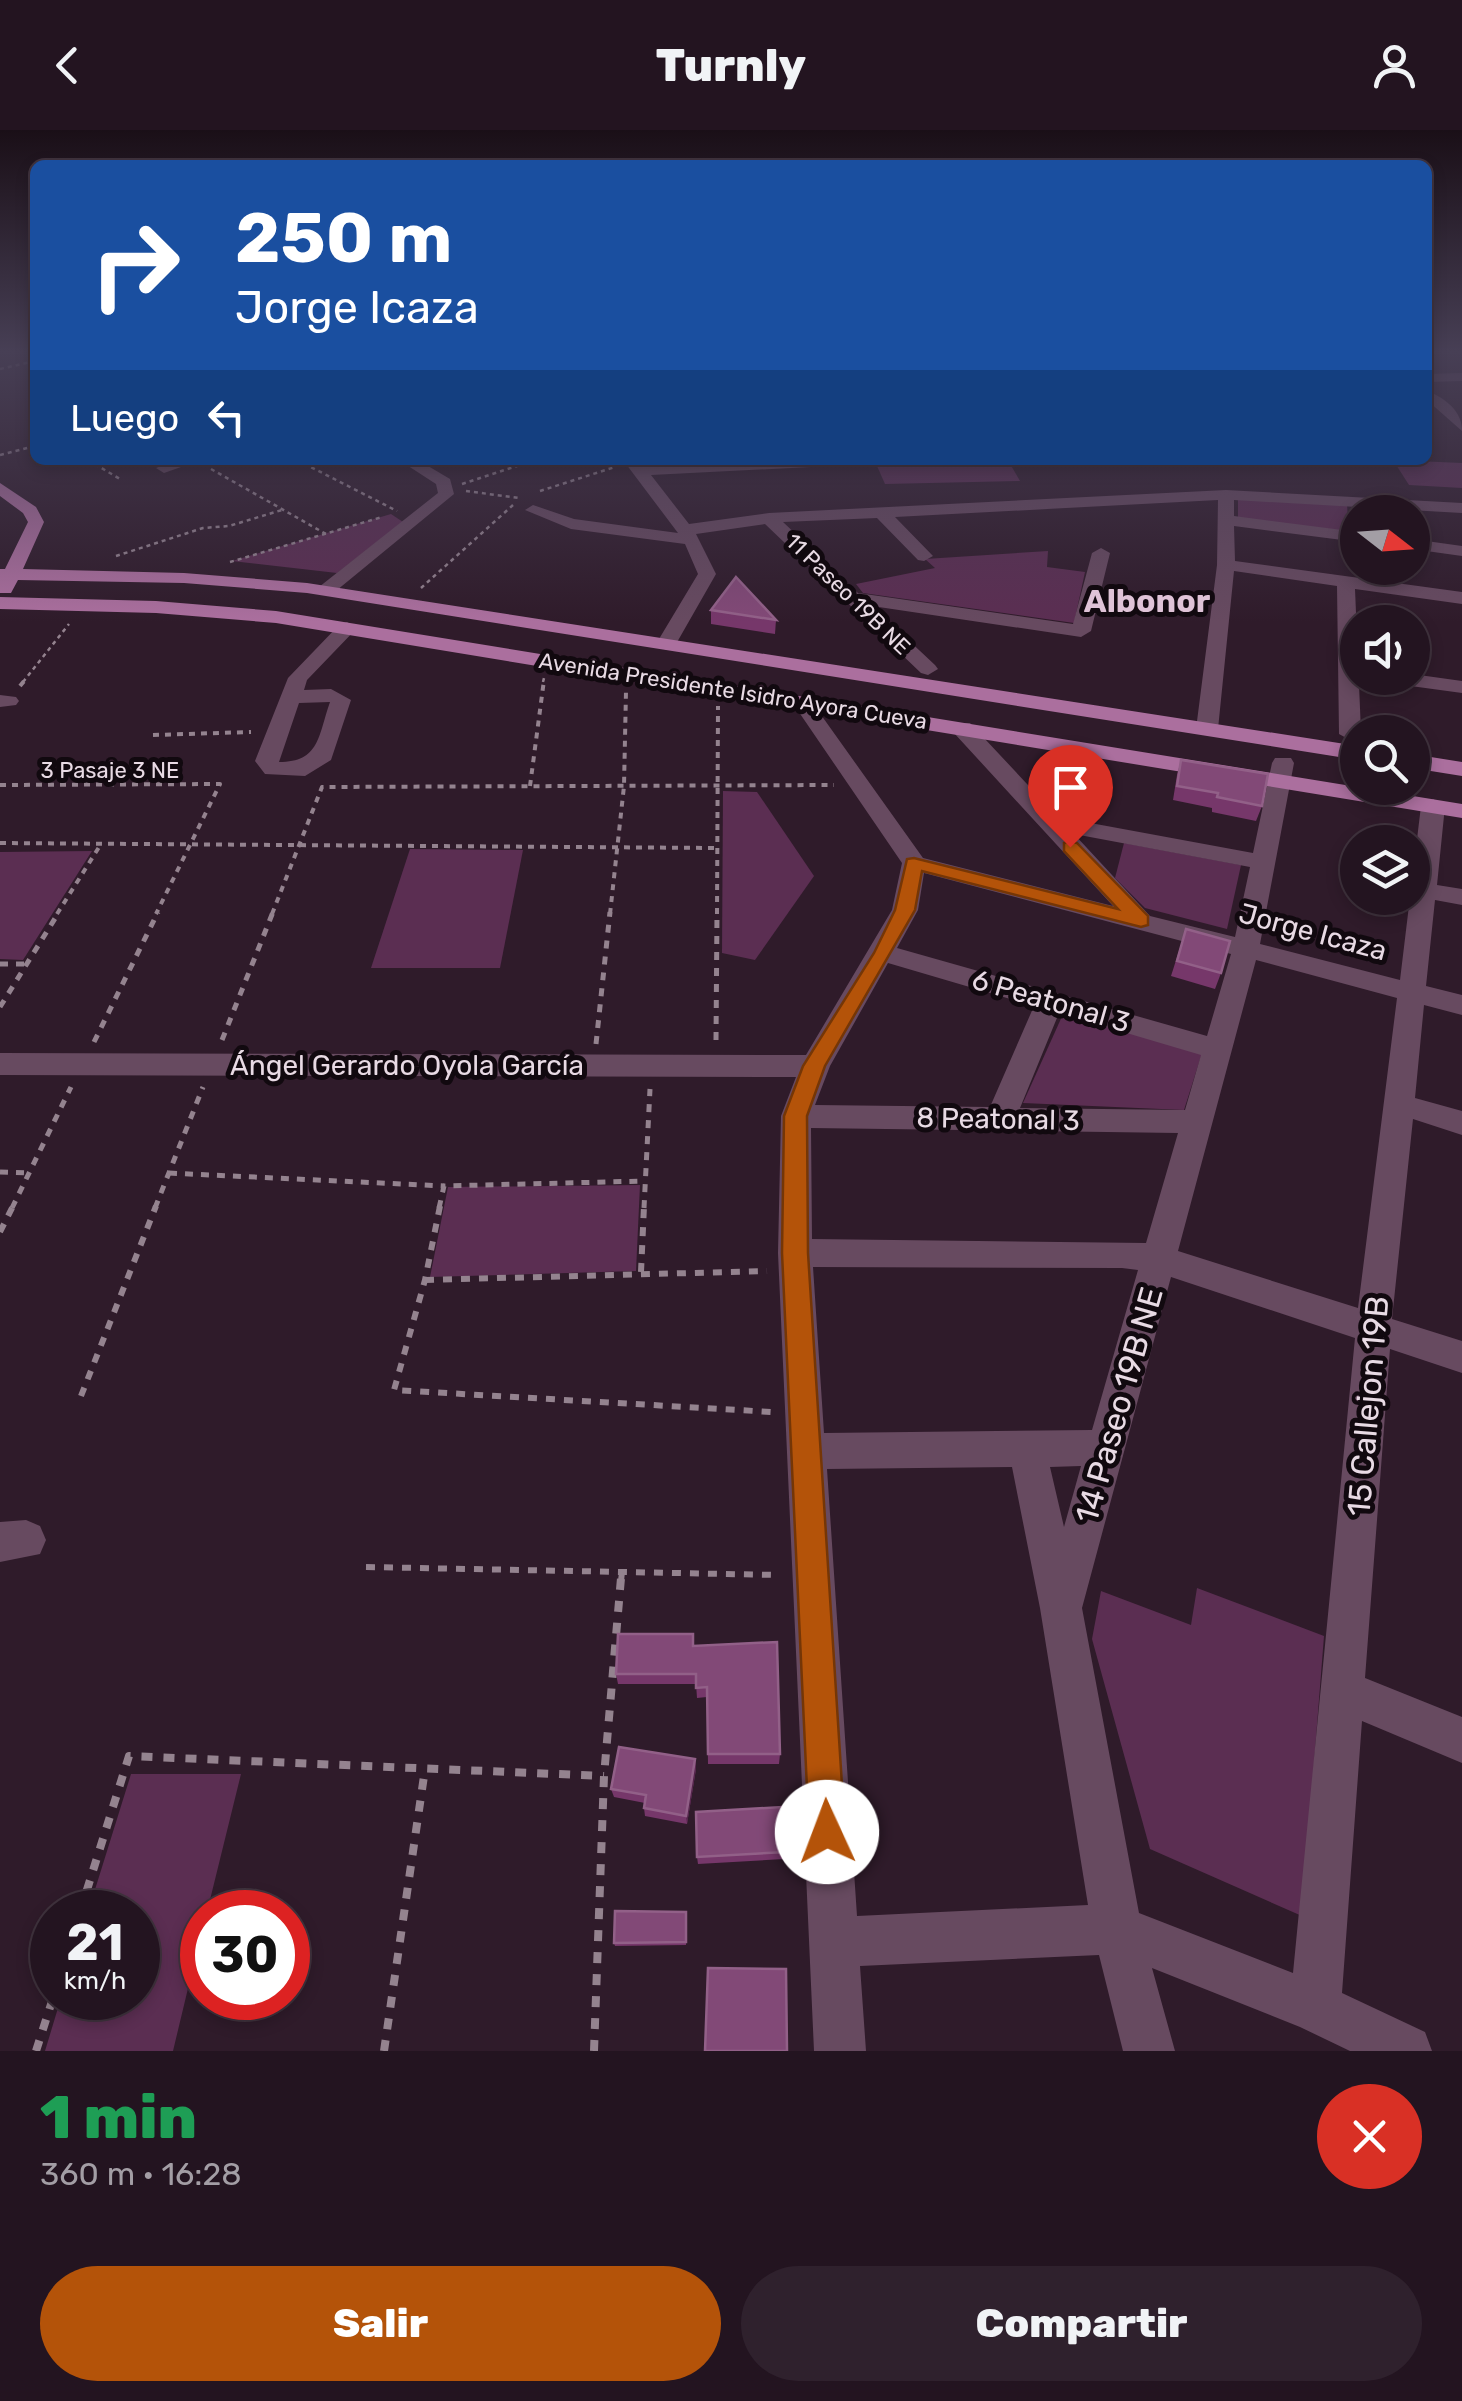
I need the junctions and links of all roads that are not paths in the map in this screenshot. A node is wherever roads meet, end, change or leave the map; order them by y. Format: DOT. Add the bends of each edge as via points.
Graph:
graph roads {
  1 [pos="175,465"];
  2 [pos="414,465"];
  3 [pos="673,465"];
  4 [pos="636,466"];
  5 [pos="164,468"];
  6 [pos="0,488"];
  7 [pos="1226,495"];
  8 [pos="527,504"];
  9 [pos="1462,508"];
  10 [pos="880,511"];
  11 [pos="770,518"];
  12 [pos="1226,520"];
  13 [pos="689,535"];
  14 [pos="1340,535"];
  15 [pos="1430,547"];
  16 [pos="1462,551"];
  17 [pos="1102,553"];
  18 [pos="924,556"];
  19 [pos="1226,565"];
  20 [pos="1340,581"];
  21 [pos="4,582"];
  22 [pos="332,585"];
  23 [pos="1359,585"];
  24 [pos="1368,585"];
  25 [pos="849,597"];
  26 [pos="1462,598"];
  27 [pos="199,604"];
  28 [pos="1462,609"];
  29 [pos="346,628"];
  30 [pos="653,657"];
  31 [pos="928,669"];
  32 [pos="1430,683"];
  33 [pos="1462,687"];
  34 [pos="291,697"];
  35 [pos="802,702"];
  36 [pos="1207,720"];
  37 [pos="962,728"];
  38 [pos="1340,739"];
  39 [pos="1430,747"];
  40 [pos="1462,752"];
  41 [pos="1430,764"];
  42 [pos="1462,769"];
  43 [pos="1280,772"];
  44 [pos="1340,774"];
  45 [pos="1442,798"];
  46 [pos="1047,822"];
  47 [pos="1430,853"];
  48 [pos="1263,862"];
  49 [pos="914,863"];
  50 [pos="1430,891"];
  51 [pos="1462,896"];
  52 [pos="1420,915"];
  53 [pos="1141,921"];
  54 [pos="1246,948"];
  55 [pos="884,953"];
  56 [pos="1413,992"];
  57 [pos="1050,1001"];
  58 [pos="1462,1005"];
  59 [pos="1218,1050"];
  60 [pos="0,1064"];
  61 [pos="814,1066"];
  62 [pos="1399,1104"];
  63 [pos="796,1116"];
  64 [pos="1000,1118"];
  65 [pos="1200,1122"];
  66 [pos="1462,1123"];
  67 [pos="1160,1259"];
  68 [pos="796,1262"];
  69 [pos="1374,1326"];
  70 [pos="1462,1356"];
  71 [pos="806,1432"];
  72 [pos="1027,1448"];
  73 [pos="1106,1448"];
  74 [pos="1061,1608"];
  75 [pos="1342,1691"];
  76 [pos="1462,1740"];
  77 [pos="1117,1929"];
  78 [pos="832,1942"];
  79 [pos="1316,2007"];
  80 [pos="840,2051"];
  81 [pos="1150,2051"];
  82 [pos="1406,2051"];
  1 -- 5 [label="street"];
  2 -- 22 [label="street" via="448,488 446,494"];
  3 -- 4 [label="street"];
  4 -- 13 [label="street"];
  6 -- 21 [label="main road" via="35,516 34,530"];
  7 -- 9 [label="street"];
  7 -- 10 [label="street"];
  7 -- 12 [label="street"];
  8 -- 13 [label="street" via="576,525"];
  10 -- 11 [label="street"];
  10 -- 18 [label="street"];
  11 -- 13 [label="street"];
  11 -- 25 [label="street, 11 Paseo 19B NE"];
  12 -- 14 [label="street"];
  12 -- 19 [label="street"];
  13 -- 30 [label="street" via="707,576"];
  15 -- 16 [label="street"];
  17 -- 25 [label="street" via="1081,631"];
  19 -- 20 [label="street"];
  19 -- 36 [label="street"];
  21 -- 22 [label="main road, Avenida Presidente Isidro Ayora Cueva" via="184,578"];
  21 -- 22 [label="main road, Avenida Presidente Isidro Ayora Cueva" via="94,563 212,568"];
  21 -- 27 [label="main road, Avenida Presidente Isidro Ayora Cueva"];
  21 -- 27 [label="main road, Avenida Presidente Isidro Ayora Cueva" via="85,604"];
  22 -- 30 [label="main road, Avenida Presidente Isidro Ayora Cueva"];
  23 -- 28 [label="street" via="1394,600"];
  24 -- 26 [label="street"];
  25 -- 31 [label="street, 11 Paseo 19B NE"];
  27 -- 29 [label="main road, Avenida Presidente Isidro Ayora Cueva"];
  27 -- 30 [label="main road, Avenida Presidente Isidro Ayora Cueva" via="290,604"];
  29 -- 30 [label="main road, Avenida Presidente Isidro Ayora Cueva" via="546,660"];
  29 -- 34 [label="street" via="298,678"];
  30 -- 31 [label="main road, Avenida Presidente Isidro Ayora Cueva"];
  30 -- 35 [label="main road, Avenida Presidente Isidro Ayora Cueva" via="718,688"];
  30 -- 36 [label="main road, Avenida Presidente Isidro Ayora Cueva" via="676,650 736,656"];
  30 -- 43 [label="main road, Avenida Presidente Isidro Ayora Cueva"];
  31 -- 36 [label="main road, Avenida Presidente Isidro Ayora Cueva"];
  32 -- 33 [label="street"];
  35 -- 37 [label="main road, Avenida Presidente Isidro Ayora Cueva"];
  35 -- 49 [label="street"];
  36 -- 38 [label="main road, Avenida Presidente Isidro Ayora Cueva"];
  37 -- 43 [label="main road, Avenida Presidente Isidro Ayora Cueva"];
  37 -- 46 [label="street"];
  39 -- 40 [label="main road"];
  41 -- 42 [label="main road"];
  43 -- 44 [label="main road, Avenida Presidente Isidro Ayora Cueva"];
  43 -- 45 [label="main road, Avenida Presidente Isidro Ayora Cueva"];
  43 -- 48 [label="street, 14 Paseo 19B NE"];
  45 -- 47 [label="street, 15 Callejon 19B"];
  46 -- 48 [label="street"];
  46 -- 53 [label="street"];
  48 -- 54 [label="street, 14 Paseo 19B NE"];
  49 -- 53 [label="street, Jorge Icaza"];
  49 -- 55 [label="street" via="905,910"];
  50 -- 51 [label="street"];
  52 -- 56 [label="street, 15 Callejon 19B"];
  53 -- 54 [label="street, Jorge Icaza"];
  54 -- 56 [label="street, Jorge Icaza"];
  54 -- 59 [label="street, 14 Paseo 19B NE"];
  55 -- 57 [label="street, 6 Peatonal 3"];
  55 -- 61 [label="street"];
  56 -- 58 [label="street, Jorge Icaza"];
  56 -- 62 [label="street, 15 Callejon 19B"];
  57 -- 59 [label="street, 6 Peatonal 3"];
  57 -- 64 [label="street"];
  59 -- 65 [label="street, 14 Paseo 19B NE"];
  60 -- 61 [label="street, Ángel Gerardo Oyola García"];
  61 -- 63 [label="street"];
  62 -- 66 [label="street"];
  62 -- 69 [label="street, 15 Callejon 19B"];
  63 -- 64 [label="street, 8 Peatonal 3"];
  63 -- 68 [label="street"];
  64 -- 65 [label="street, 8 Peatonal 3"];
  65 -- 67 [label="street, 14 Paseo 19B NE"];
  67 -- 68 [label="street" via="1122,1254"];
  67 -- 69 [label="street"];
  67 -- 73 [label="street, 14 Paseo 19B NE"];
  68 -- 71 [label="street"];
  69 -- 70 [label="street"];
  69 -- 75 [label="street, 15 Callejon 19B"];
  71 -- 72 [label="street"];
  71 -- 78 [label="street"];
  72 -- 73 [label="street"];
  72 -- 74 [label="street"];
  73 -- 74 [label="street, 14 Paseo 19B NE"];
  74 -- 77 [label="street, 14 Paseo 19B NE"];
  75 -- 76 [label="street"];
  75 -- 79 [label="street, 15 Callejon 19B"];
  77 -- 78 [label="street"];
  77 -- 79 [label="street"];
  77 -- 81 [label="street, 14 Paseo 19B NE"];
  78 -- 80 [label="street"];
  79 -- 82 [label="street"];
}
